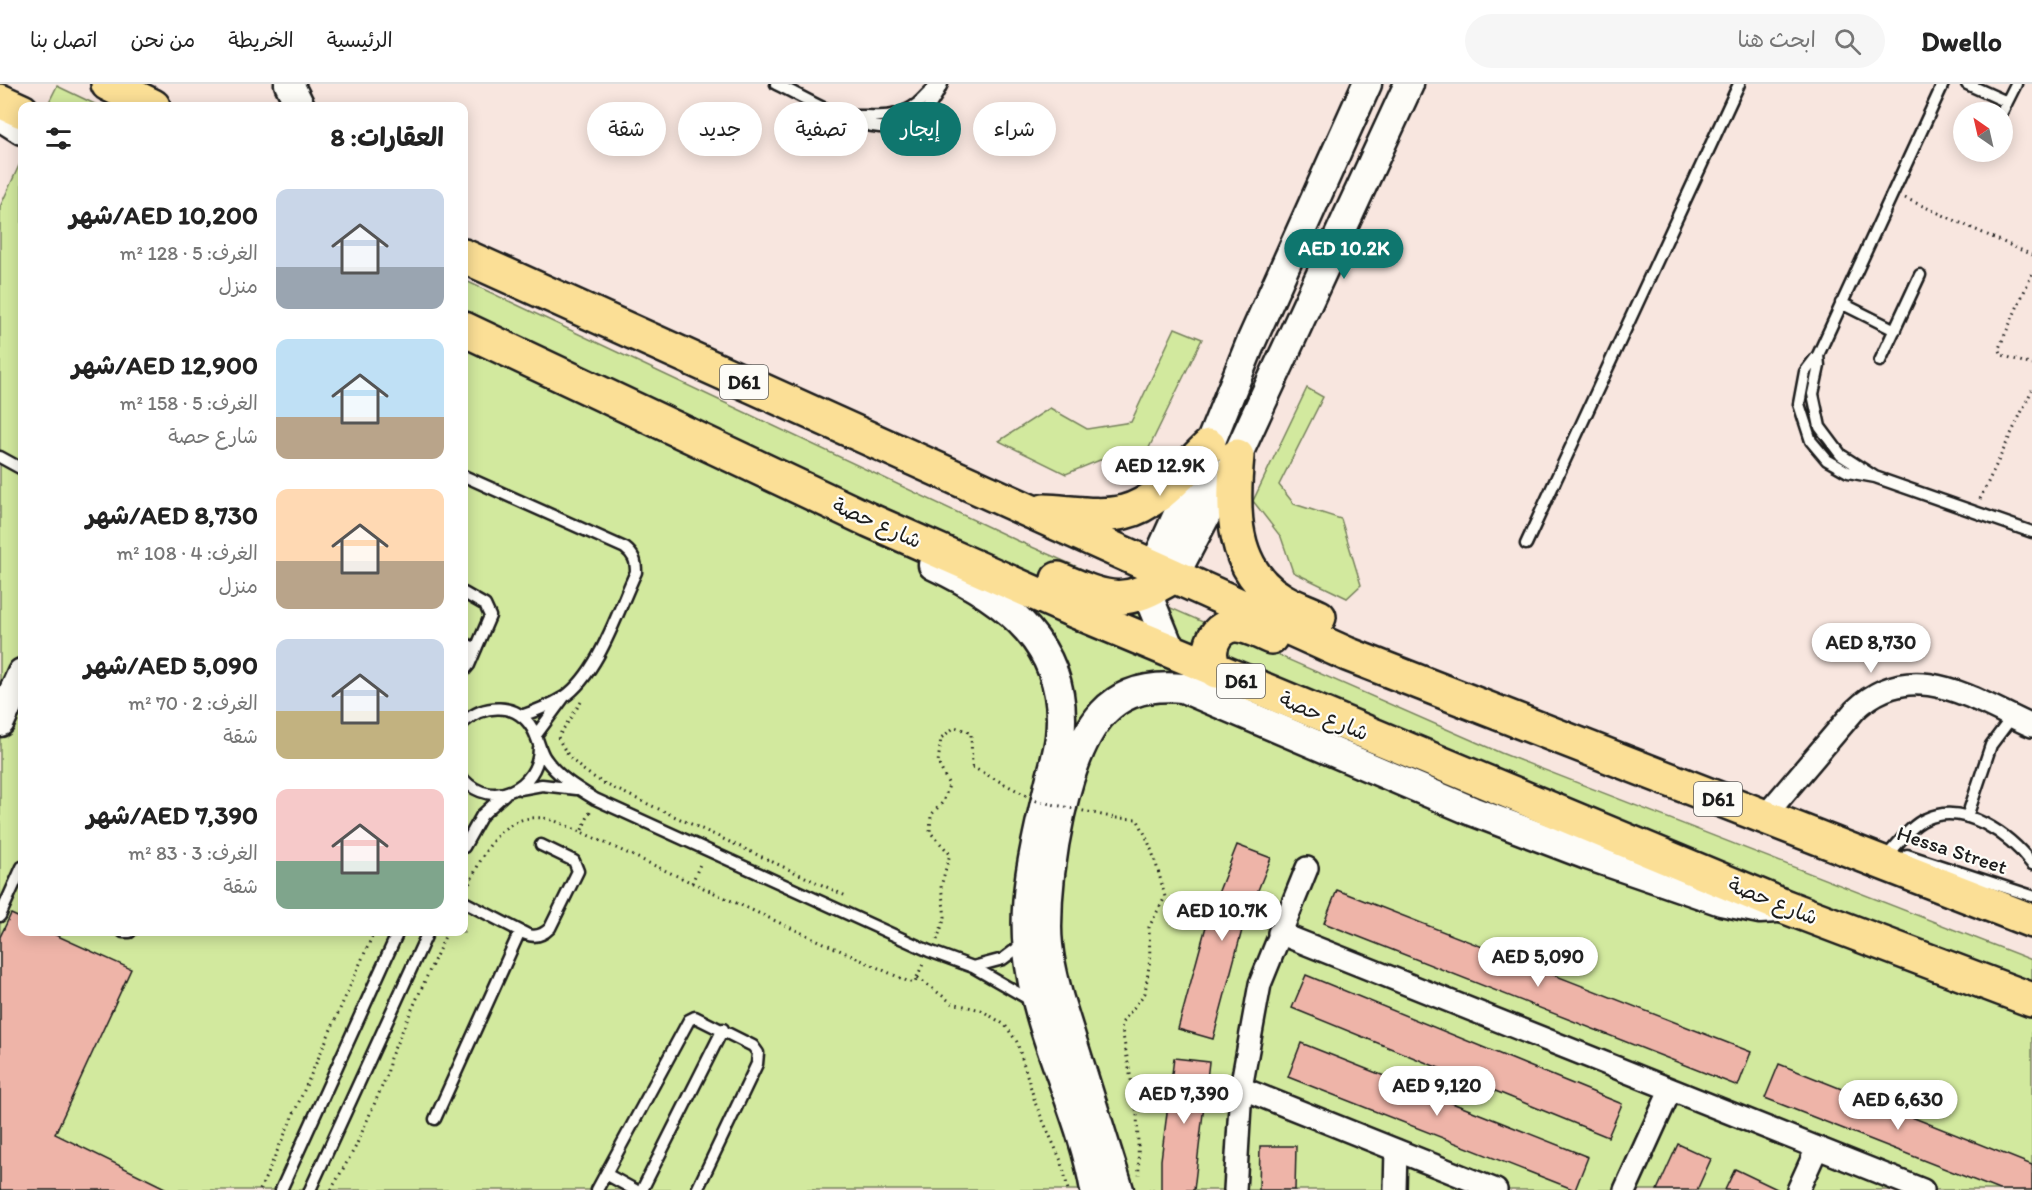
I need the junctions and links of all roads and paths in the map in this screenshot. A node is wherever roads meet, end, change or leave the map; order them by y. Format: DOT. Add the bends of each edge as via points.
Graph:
graph roads {
  1 [pos="108,84"];
  2 [pos="289,84"];
  3 [pos="776,84"];
  4 [pos="940,84"];
  5 [pos="1367,84"];
  6 [pos="1409,84"];
  7 [pos="1739,84"];
  8 [pos="1943,84"];
  9 [pos="1967,84"];
  10 [pos="2016,84"];
  11 [pos="0,100"];
  12 [pos="145,102"];
  13 [pos="298,102"];
  14 [pos="1997,102"];
  15 [pos="2007,102"];
  16 [pos="18,109"];
  17 [pos="0,116"];
  18 [pos="18,127"];
  19 [pos="1892,192"];
  20 [pos="2032,255"];
  21 [pos="468,258"];
  22 [pos="2032,274"];
  23 [pos="1920,275"];
  24 [pos="1840,303"];
  25 [pos="1894,330"];
  26 [pos="468,331"];
  27 [pos="1880,361"];
  28 [pos="2032,365"];
  29 [pos="2032,390"];
  30 [pos="1223,451"];
  31 [pos="0,457"];
  32 [pos="18,467"];
  33 [pos="772,474"];
  34 [pos="468,478"];
  35 [pos="1024,509"];
  36 [pos="1974,512"];
  37 [pos="869,520"];
  38 [pos="2032,532"];
  39 [pos="1526,544"];
  40 [pos="1159,578"];
  41 [pos="468,595"];
  42 [pos="468,645"];
  43 [pos="476,649"];
  44 [pos="1171,652"];
  45 [pos="1347,654"];
  46 [pos="468,664"];
  47 [pos="1216,671"];
  48 [pos="1405,677"];
  49 [pos="18,682"];
  50 [pos="576,686"];
  51 [pos="564,696"];
  52 [pos="521,716"];
  53 [pos="2012,717"];
  54 [pos="468,718"];
  55 [pos="0,722"];
  56 [pos="2032,726"];
  57 [pos="538,740"];
  58 [pos="468,783"];
  59 [pos="605,784"];
  60 [pos="578,789"];
  61 [pos="509,792"];
  62 [pos="595,800"];
  63 [pos="1764,817"];
  64 [pos="1967,817"];
  65 [pos="581,832"];
  66 [pos="468,840"];
  67 [pos="541,845"];
  68 [pos="1877,851"];
  69 [pos="2032,864"];
  70 [pos="1307,868"];
  71 [pos="18,876"];
  72 [pos="468,888"];
  73 [pos="2032,896"];
  74 [pos="852,899"];
  75 [pos="468,904"];
  76 [pos="1786,907"];
  77 [pos="0,916"];
  78 [pos="2032,921"];
  79 [pos="520,931"];
  80 [pos="1279,933"];
  81 [pos="372,936"];
  82 [pos="396,936"];
  83 [pos="426,936"];
  84 [pos="445,936"];
  85 [pos="1027,938"];
  86 [pos="929,951"];
  87 [pos="973,967"];
  88 [pos="917,977"];
  89 [pos="2032,1000"];
  90 [pos="1039,1006"];
  91 [pos="723,1029"];
  92 [pos="1241,1088"];
  93 [pos="1670,1091"];
  94 [pos="435,1119"];
  95 [pos="1817,1148"];
  96 [pos="1396,1150"];
  97 [pos="606,1174"];
  98 [pos="1129,1184"];
  99 [pos="260,1190"];
  100 [pos="281,1190"];
  101 [pos="310,1190"];
  102 [pos="331,1190"];
  103 [pos="597,1190"];
  104 [pos="635,1190"];
  105 [pos="642,1190"];
  106 [pos="697,1190"];
  107 [pos="1068,1190"];
  108 [pos="1095,1190"];
  109 [pos="1235,1190"];
  110 [pos="1395,1190"];
  111 [pos="1496,1190"];
  112 [pos="1625,1190"];
  113 [pos="1798,1190"];
  114 [pos="1923,1190"];
  1 -- 12 [label="main road"];
  2 -- 13 [label="street"];
  3 -- 4 [label="lane" via="846,116 882,118 918,104"];
  5 -- 30 [label="street" via="1251,342"];
  6 -- 30 [label="street"];
  7 -- 39 [label="lane"];
  8 -- 19 [label="lane"];
  9 -- 14 [label="lane"];
  10 -- 15 [label="lane"];
  11 -- 16 [label="main road"];
  17 -- 18 [label="street"];
  19 -- 20 [label="path"];
  19 -- 24 [label="lane"];
  21 -- 35 [label="main road, D61"];
  22 -- 28 [label="path" via="1999,348 2002,355"];
  23 -- 25 [label="lane"];
  24 -- 25 [label="lane"];
  24 -- 36 [label="lane" via="1818,355 1813,394 1820,427 1841,455 1875,477"];
  25 -- 27 [label="lane"];
  26 -- 33 [label="main road, شارع حصة / D61"];
  29 -- 36 [label="path"];
  30 -- 35 [label="main road" via="1125,512"];
  30 -- 40 [label="street"];
  30 -- 48 [label="main road" via="1235,525 1250,570 1281,600 1372,642"];
  31 -- 32 [label="lane"];
  33 -- 37 [label="main road, شارع حصة / D61"];
  33 -- 40 [label="main road" via="874,501 1101,597 1122,599"];
  34 -- 50 [label="lane" via="625,548 634,557 636,572 601,648"];
  35 -- 40 [label="main road, D61"];
  36 -- 38 [label="lane"];
  37 -- 44 [label="main road, شارع حصة / D61"];
  37 -- 85 [label="street" via="892,545 973,584 1013,612 1036,639 1052,671 1060,705 1060,737 1030,869"];
  40 -- 44 [label="street" via="1154,615"];
  40 -- 45 [label="main road, D61"];
  41 -- 43 [label="lane" via="482,602 489,612"];
  42 -- 43 [label="lane"];
  43 -- 46 [label="lane"];
  44 -- 47 [label="main road, شارع حصة / D61"];
  45 -- 47 [label="main road" via="1318,656 1244,626 1231,625 1214,639 1210,650"];
  45 -- 48 [label="main road, D61"];
  47 -- 76 [label="main road, شارع حصة / D61"];
  48 -- 63 [label="main road, D61"];
  49 -- 55 [label="street"];
  50 -- 51 [label="lane"];
  50 -- 59 [label="path" via="586,695 558,737 566,756"];
  51 -- 52 [label="lane"];
  51 -- 57 [label="lane"];
  52 -- 54 [label="lane" via="496,708"];
  52 -- 57 [label="lane"];
  53 -- 56 [label="street"];
  53 -- 63 [label="street" via="1936,685 1915,682 1888,687 1864,700"];
  53 -- 64 [label="lane" via="1991,745"];
  57 -- 60 [label="lane" via="552,766"];
  57 -- 61 [label="lane" via="536,767 524,785"];
  58 -- 61 [label="lane" via="483,793"];
  59 -- 62 [label="path"];
  59 -- 74 [label="path"];
  60 -- 61 [label="lane" via="542,785"];
  60 -- 62 [label="lane"];
  61 -- 66 [label="lane" via="482,815"];
  62 -- 65 [label="path"];
  62 -- 86 [label="lane"];
  63 -- 68 [label="main road, D61"];
  64 -- 68 [label="lane" via="1945,814 1927,818"];
  64 -- 69 [label="lane" via="2000,834"];
  65 -- 72 [label="path" via="543,818 525,819 503,828 488,846"];
  65 -- 88 [label="path" via="907,981 915,983"];
  67 -- 79 [label="lane" via="574,861 578,871 547,931 534,936"];
  68 -- 73 [label="lane, Hessa Street"];
  68 -- 78 [label="main road, D61"];
  70 -- 80 [label="street"];
  71 -- 77 [label="lane"];
  75 -- 79 [label="lane"];
  76 -- 89 [label="main road, شارع حصة / D61"];
  76 -- 98 [label="street" via="1734,905 1587,855 1472,812 1183,688 1154,687 1127,696 1094,724 1073,771 1056,837 1047,918 1055,983"];
  79 -- 94 [label="lane"];
  80 -- 92 [label="street" via="1260,984"];
  80 -- 93 [label="street"];
  81 -- 99 [label="path"];
  82 -- 100 [label="lane"];
  83 -- 101 [label="lane"];
  84 -- 102 [label="path" via="390,1058 387,1075 356,1148"];
  85 -- 87 [label="lane" via="1003,959"];
  85 -- 90 [label="street"];
  86 -- 87 [label="lane"];
  86 -- 88 [label="path"];
  86 -- 98 [label="path, bridge" via="945,918 941,886 950,854 930,832 931,815 943,802 949,785 938,763 941,738 955,726 971,733 972,767 1037,801 1137,819 1157,863 1165,897 1149,927 1145,993 1120,1024 1137,1113"];
  87 -- 90 [label="lane"];
  88 -- 107 [label="path" via="952,1003 981,1010 1005,1025 1017,1042 1036,1105 1062,1163"];
  90 -- 108 [label="street" via="1082,1135"];
  91 -- 97 [label="lane" via="702,1018 689,1020"];
  91 -- 105 [label="lane"];
  91 -- 106 [label="lane" via="753,1046 758,1053 757,1064"];
  92 -- 96 [label="street"];
  92 -- 109 [label="street"];
  93 -- 95 [label="street"];
  93 -- 112 [label="street"];
  95 -- 113 [label="street"];
  95 -- 114 [label="street"];
  96 -- 110 [label="street"];
  96 -- 111 [label="street"];
  97 -- 103 [label="lane"];
  97 -- 104 [label="lane"];
}
